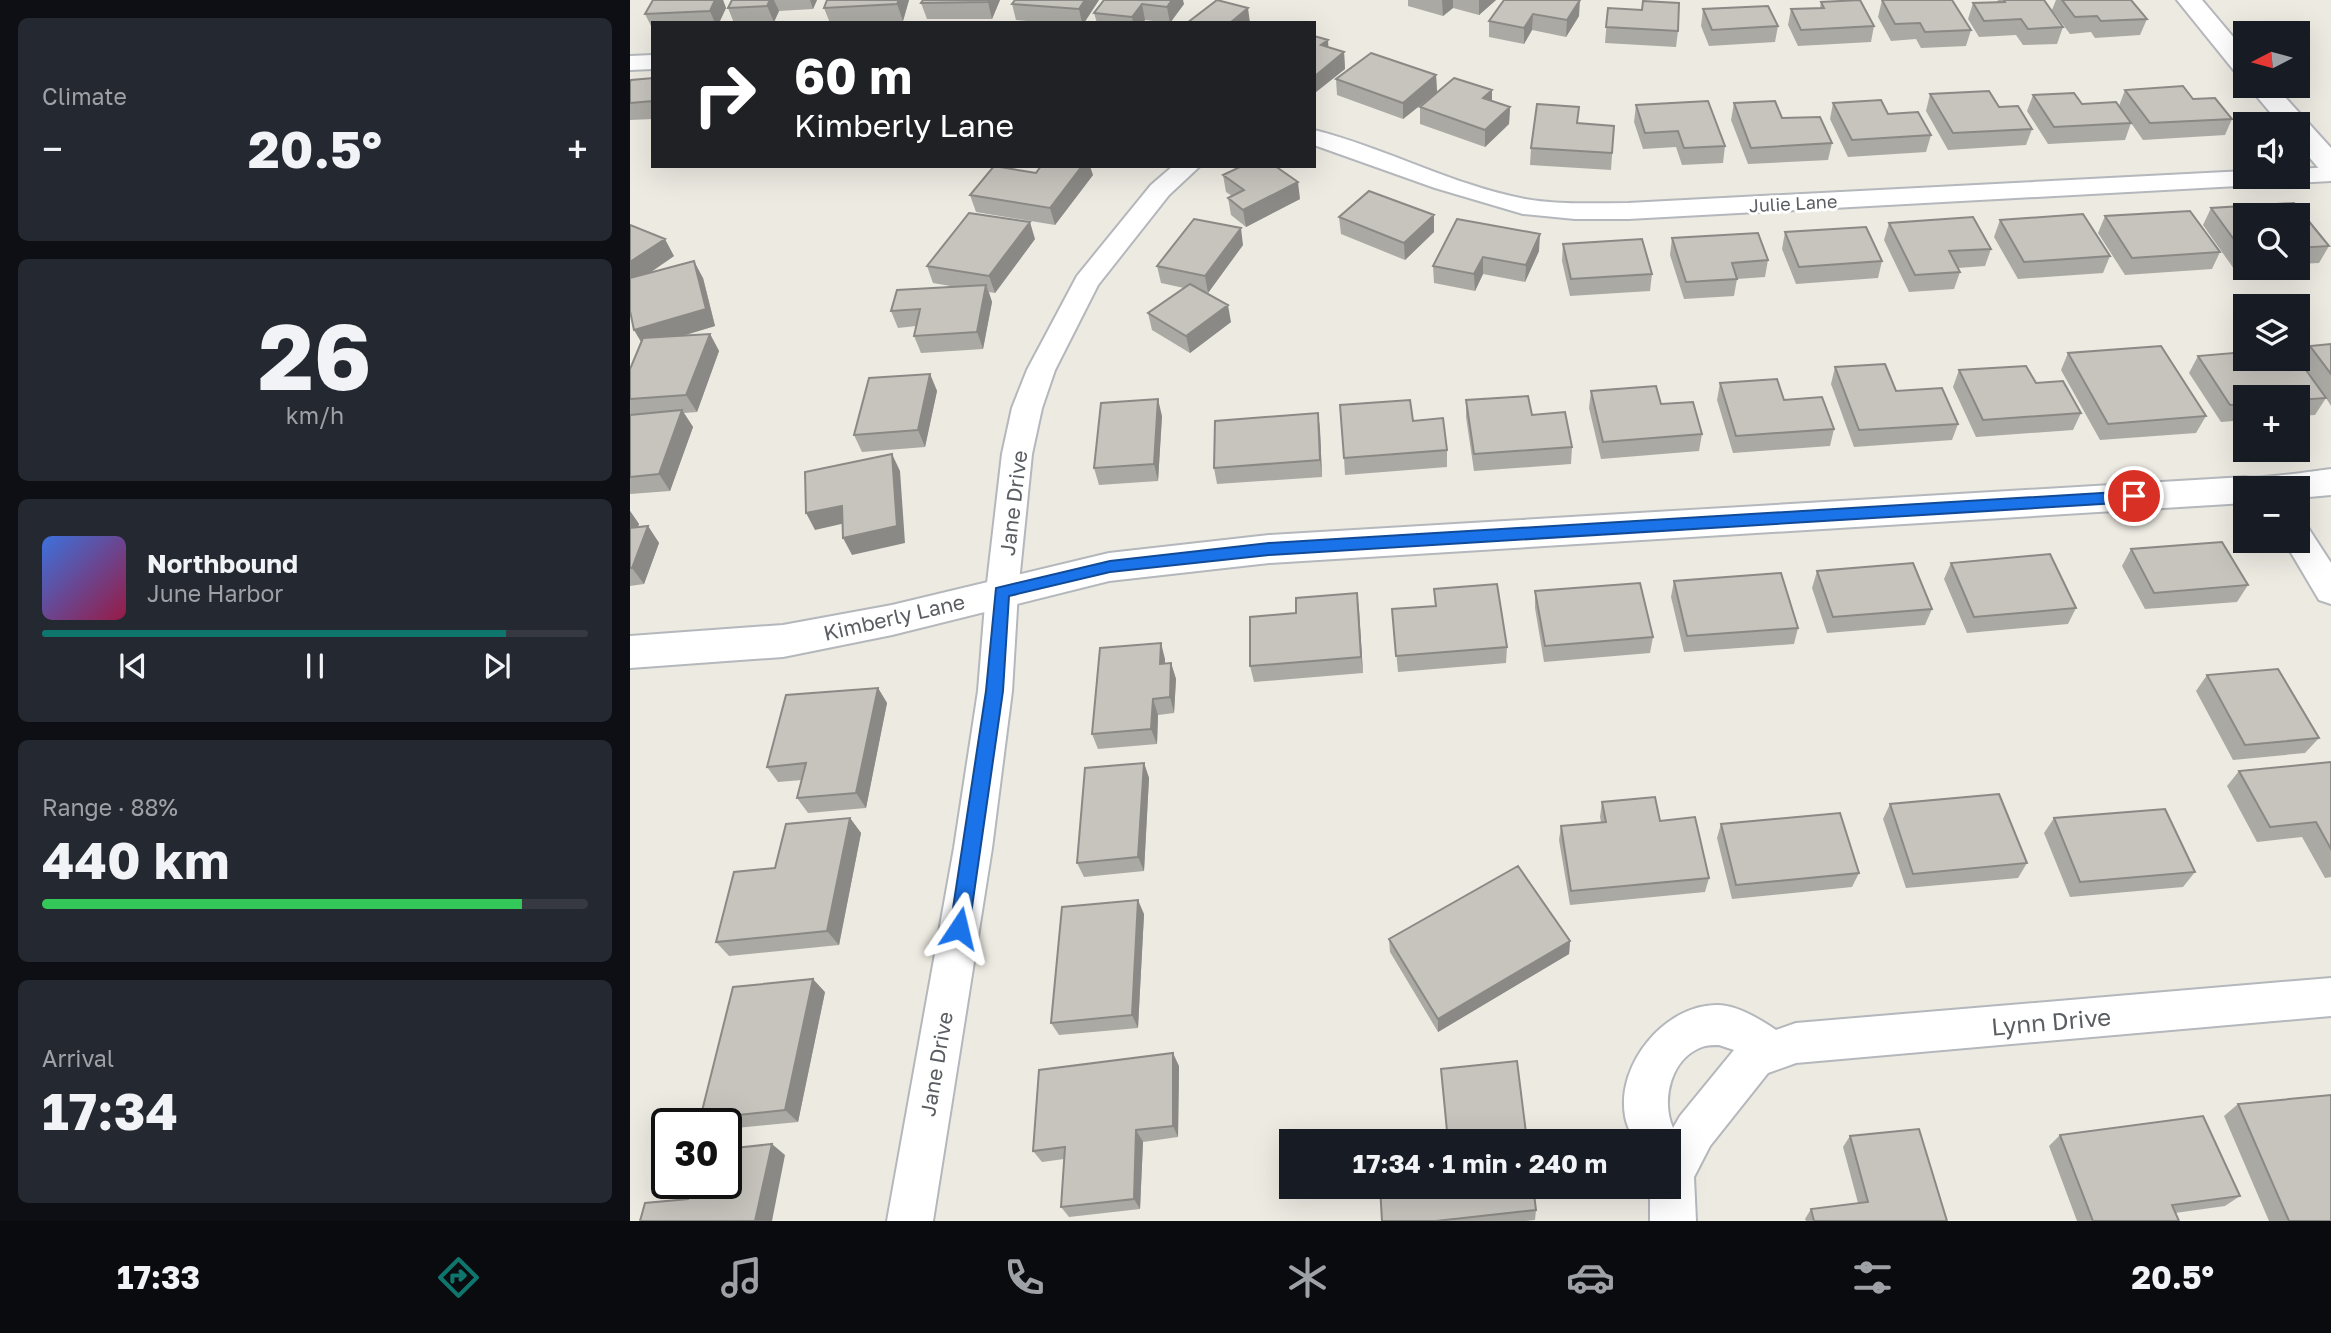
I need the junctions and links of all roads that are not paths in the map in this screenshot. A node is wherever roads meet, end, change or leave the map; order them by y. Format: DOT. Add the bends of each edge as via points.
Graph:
graph roads {
  1 [pos="2189,0"];
  2 [pos="2233,53"];
  3 [pos="651,62"];
  4 [pos="630,63"];
  5 [pos="2272,98"];
  6 [pos="2284,112"];
  7 [pos="1316,138"];
  8 [pos="2310,142"];
  9 [pos="2331,165"];
  10 [pos="1186,168"];
  11 [pos="2331,174"];
  12 [pos="2310,175"];
  13 [pos="2233,180"];
  14 [pos="2331,482"];
  15 [pos="2310,484"];
  16 [pos="2233,491"];
  17 [pos="2308,553"];
  18 [pos="2331,591"];
  19 [pos="1002,592"];
  20 [pos="630,653"];
  21 [pos="2331,997"];
  22 [pos="1772,1051"];
  23 [pos="1652,1129"];
  24 [pos="1681,1145"];
  25 [pos="1670,1199"];
  26 [pos="910,1221"];
  27 [pos="1673,1221"];
  1 -- 2 [label="street"];
  3 -- 4 [label="street"];
  5 -- 6 [label="street"];
  7 -- 13 [label="street, Julie Lane" via="1482,195 1523,206 1575,211"];
  8 -- 9 [label="street"];
  10 -- 19 [label="street, Jane Drive" via="1160,190 1086,282 1041,370 1017,454"];
  11 -- 12 [label="street"];
  14 -- 15 [label="street"];
  16 -- 19 [label="street, Kimberly Lane" via="1269,549 1110,566"];
  17 -- 18 [label="street"];
  19 -- 20 [label="street, Kimberly Lane" via="783,641"];
  19 -- 26 [label="street, Jane Drive" via="995,691 973,848"];
  21 -- 22 [label="street, Lynn Drive" via="1796,1043"];
  22 -- 23 [label="street, Lynn Drive" via="1746,1034 1720,1025 1698,1027 1677,1037 1658,1060 1647,1088 1646,1115"];
  22 -- 24 [label="street, Lynn Drive" via="1754,1058"];
  25 -- 27 [label="street, Lynn Drive"];
}
